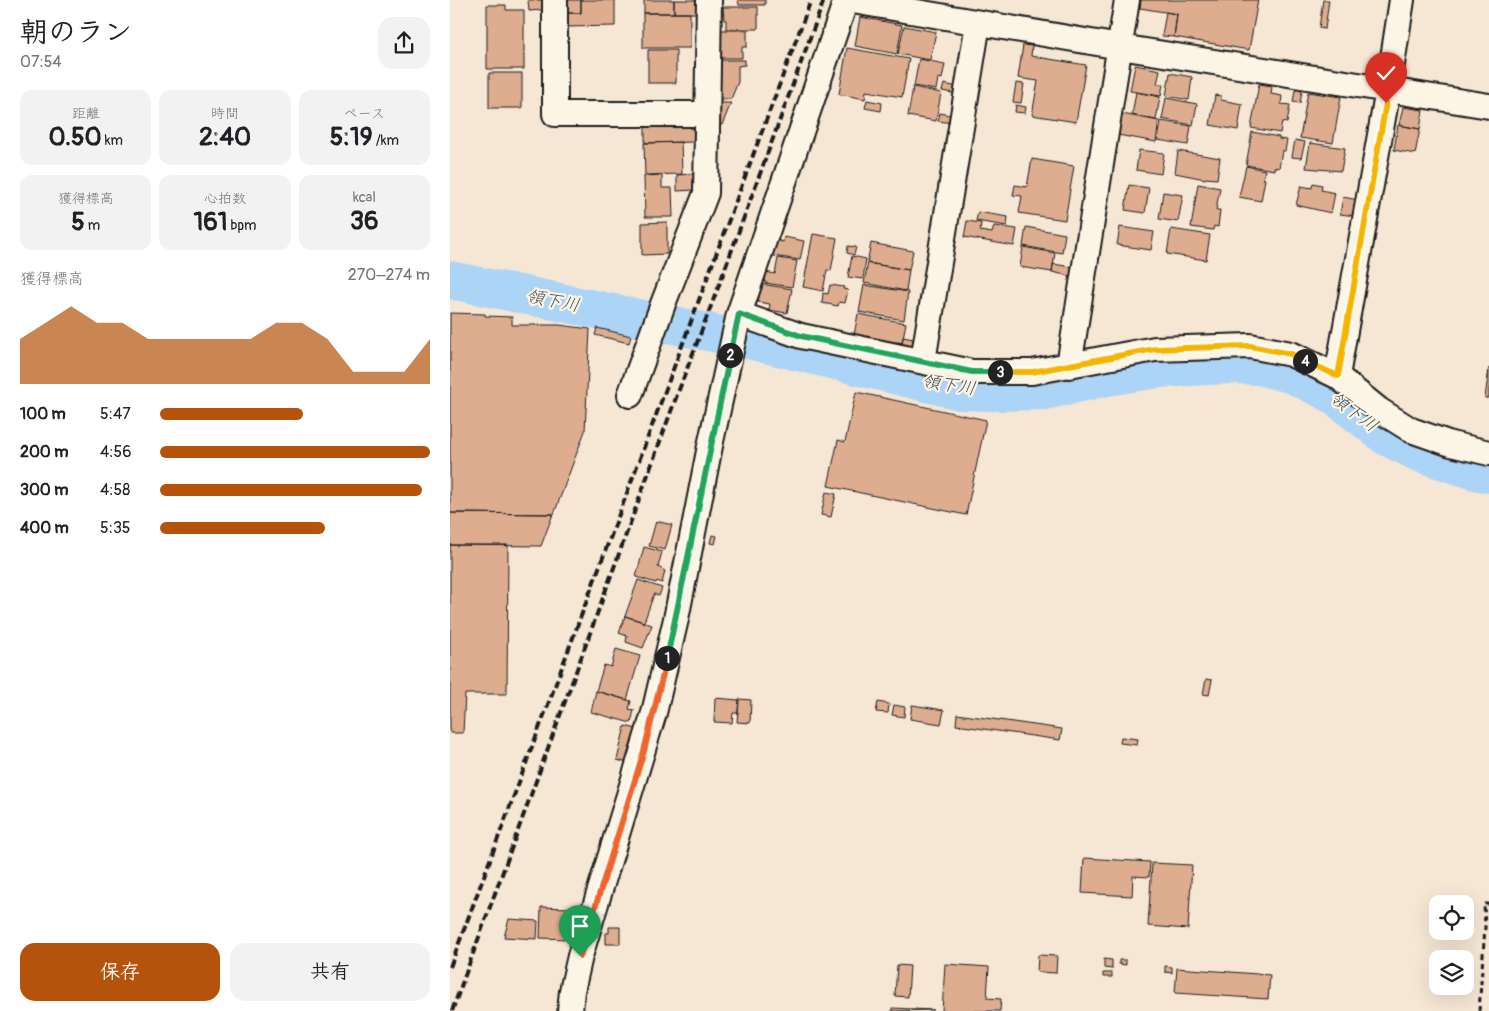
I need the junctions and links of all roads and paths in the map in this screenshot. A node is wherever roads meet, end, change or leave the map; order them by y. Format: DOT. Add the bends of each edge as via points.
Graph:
graph roads {
  1 [pos="555,0"];
  2 [pos="709,0"];
  3 [pos="846,0"];
  4 [pos="1127,0"];
  5 [pos="1402,0"];
  6 [pos="978,22"];
  7 [pos="1120,47"];
  8 [pos="1388,90"];
  9 [pos="1489,106"];
  10 [pos="707,114"];
  11 [pos="738,319"];
  12 [pos="923,361"];
  13 [pos="1069,366"];
  14 [pos="1338,376"];
  15 [pos="630,395"];
  16 [pos="1489,453"];
  17 [pos="1489,904"];
  18 [pos="570,1011"];
  19 [pos="1479,1011"];
  1 -- 10 [label="street" via="555,114"];
  2 -- 10 [label="street"];
  3 -- 6 [label="street"];
  3 -- 11 [label="street"];
  4 -- 7 [label="street"];
  5 -- 8 [label="street"];
  6 -- 7 [label="street"];
  6 -- 12 [label="street"];
  7 -- 8 [label="street"];
  7 -- 13 [label="street"];
  8 -- 9 [label="street"];
  8 -- 14 [label="street"];
  10 -- 15 [label="street" via="706,193"];
  11 -- 12 [label="street" via="801,336"];
  11 -- 18 [label="street" via="654,713 580,956"];
  12 -- 13 [label="street" via="972,372 1032,372"];
  13 -- 14 [label="street" via="1155,349 1250,346 1291,354"];
  14 -- 16 [label="street" via="1379,410 1411,430"];
  17 -- 19 [label="path" via="1484,904"];
}
